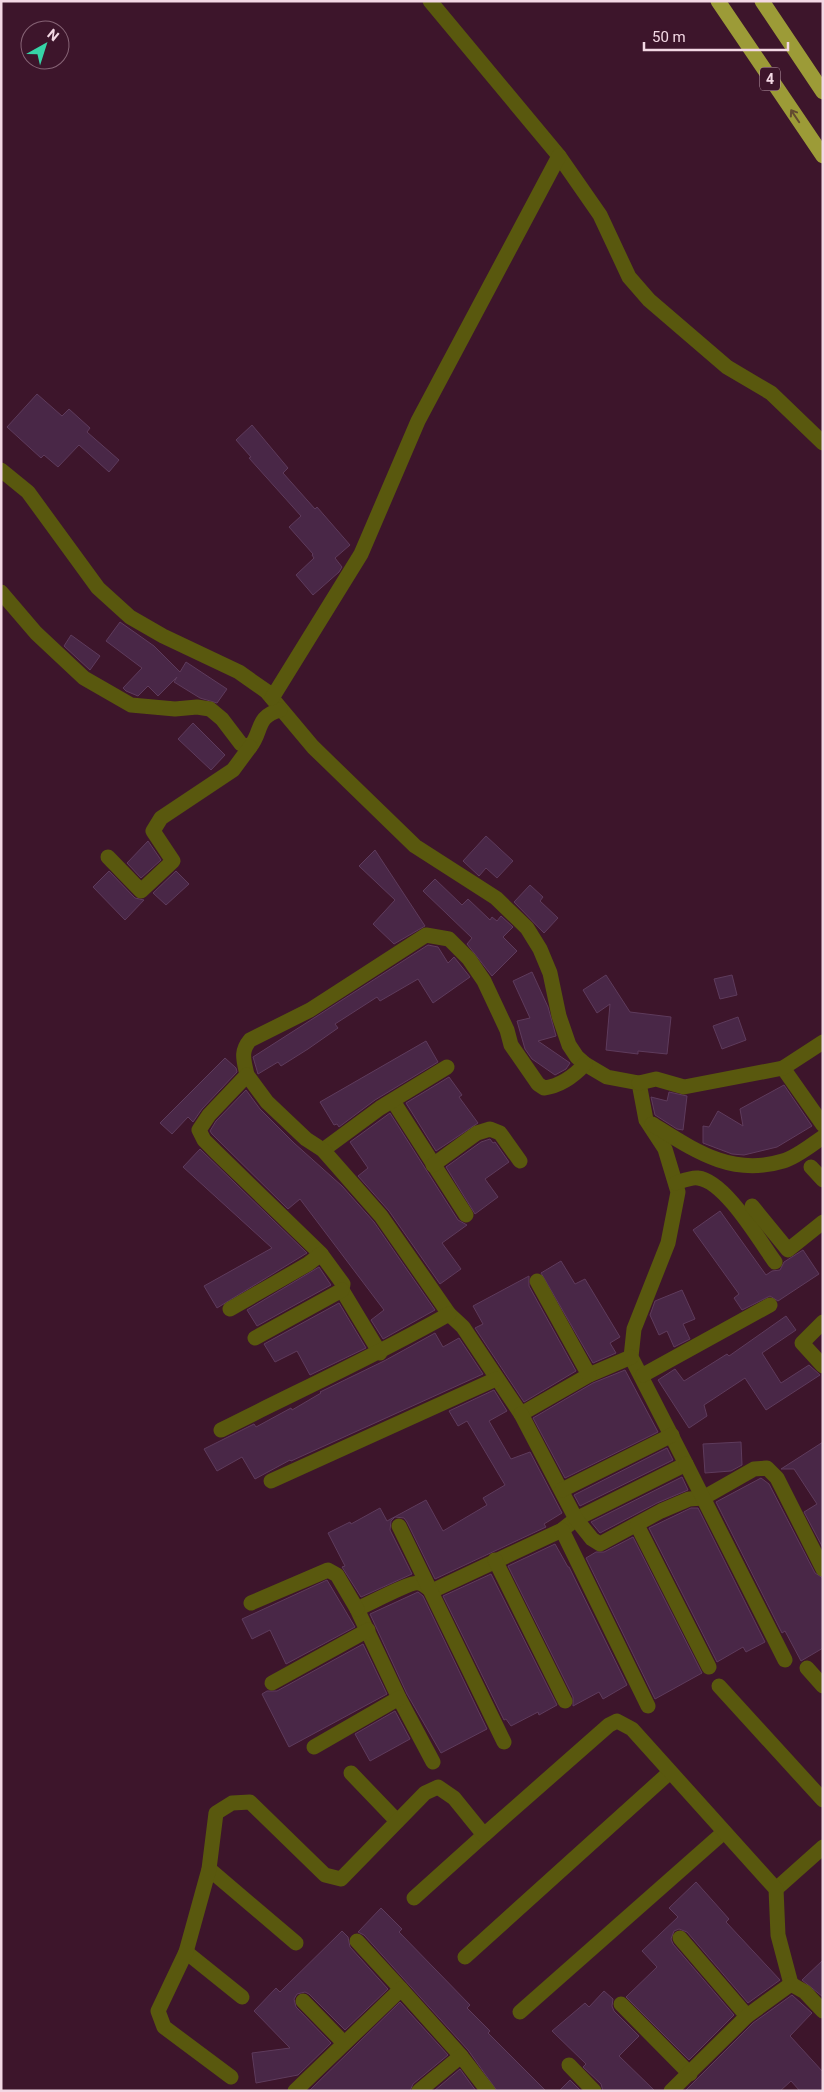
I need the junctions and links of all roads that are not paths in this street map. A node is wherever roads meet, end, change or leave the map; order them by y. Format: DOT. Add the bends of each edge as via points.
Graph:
graph roads {
  1 [pos="430,1"];
  2 [pos="718,1"];
  3 [pos="762,1"];
  4 [pos="823,92"];
  5 [pos="559,156"];
  6 [pos="823,156"];
  7 [pos="823,443"];
  8 [pos="1,470"];
  9 [pos="1,592"];
  10 [pos="276,704"];
  11 [pos="250,747"];
  12 [pos="108,857"];
  13 [pos="823,1042"];
  14 [pos="585,1064"];
  15 [pos="447,1067"];
  16 [pos="783,1068"];
  17 [pos="247,1075"];
  18 [pos="639,1083"];
  19 [pos="393,1100"];
  20 [pos="646,1120"];
  21 [pos="823,1125"];
  22 [pos="823,1137"];
  23 [pos="323,1150"];
  24 [pos="520,1161"];
  25 [pos="433,1165"];
  26 [pos="811,1167"];
  27 [pos="823,1180"];
  28 [pos="676,1183"];
  29 [pos="752,1206"];
  30 [pos="466,1215"];
  31 [pos="823,1222"];
  32 [pos="322,1254"];
  33 [pos="775,1262"];
  34 [pos="537,1280"];
  35 [pos="342,1290"];
  36 [pos="770,1305"];
  37 [pos="230,1309"];
  38 [pos="449,1314"];
  39 [pos="823,1322"];
  40 [pos="255,1338"];
  41 [pos="380,1353"];
  42 [pos="631,1357"];
  43 [pos="823,1366"];
  44 [pos="589,1375"];
  45 [pos="642,1375"];
  46 [pos="496,1379"];
  47 [pos="521,1414"];
  48 [pos="222,1430"];
  49 [pos="672,1435"];
  50 [pos="686,1464"];
  51 [pos="271,1481"];
  52 [pos="562,1490"];
  53 [pos="703,1498"];
  54 [pos="576,1519"];
  55 [pos="637,1525"];
  56 [pos="399,1526"];
  57 [pos="562,1530"];
  58 [pos="495,1560"];
  59 [pos="823,1569"];
  60 [pos="432,1591"];
  61 [pos="251,1602"];
  62 [pos="357,1608"];
  63 [pos="368,1630"];
  64 [pos="785,1660"];
  65 [pos="708,1667"];
  66 [pos="807,1668"];
  67 [pos="272,1683"];
  68 [pos="719,1686"];
  69 [pos="823,1686"];
  70 [pos="399,1698"];
  71 [pos="565,1701"];
  72 [pos="648,1706"];
  73 [pos="504,1742"];
  74 [pos="314,1747"];
  75 [pos="433,1762"];
  76 [pos="670,1772"];
  77 [pos="351,1773"];
  78 [pos="823,1800"];
  79 [pos="397,1821"];
  80 [pos="724,1832"];
  81 [pos="484,1835"];
  82 [pos="823,1847"];
  83 [pos="209,1869"];
  84 [pos="776,1890"];
  85 [pos="414,1898"];
  86 [pos="680,1938"];
  87 [pos="357,1941"];
  88 [pos="296,1944"];
  89 [pos="186,1952"];
  90 [pos="465,1956"];
  91 [pos="791,1984"];
  92 [pos="402,1989"];
  93 [pos="242,1996"];
  94 [pos="303,2001"];
  95 [pos="620,2004"];
  96 [pos="823,2011"];
  97 [pos="520,2012"];
  98 [pos="747,2016"];
  99 [pos="344,2043"];
  100 [pos="461,2056"];
  101 [pos="569,2065"];
  102 [pos="690,2074"];
  103 [pos="231,2077"];
  104 [pos="295,2091"];
  105 [pos="419,2091"];
  106 [pos="488,2091"];
  107 [pos="594,2091"];
  108 [pos="671,2091"];
  1 -- 5 [label="street"];
  6 -- 2 [label="highway, 4, one-way"];
  3 -- 4 [label="highway, 4"];
  5 -- 7 [label="street" via="600,215 629,277 649,300 727,367 771,393"];
  5 -- 10 [label="street" via="418,421 362,554 306,646"];
  8 -- 10 [label="street" via="28,492 98,588 130,617 162,636 239,672 266,691"];
  9 -- 11 [label="street" via="36,633 84,678 132,705 210,709 241,744"];
  10 -- 11 [label="street" via="261,722"];
  10 -- 14 [label="street" via="313,747 415,846 496,898 527,928 550,973 569,1045"];
  11 -- 12 [label="street" via="233,770 161,818 153,830 173,861 142,891"];
  13 -- 16 [label="street"];
  14 -- 17 [label="street" via="575,1075 556,1084 544,1088 538,1084 511,1045 508,1030 484,981 469,959 449,939 426,935 310,1010 250,1040 242,1053"];
  14 -- 18 [label="street" via="607,1077"];
  15 -- 19 [label="street"];
  16 -- 18 [label="street" via="684,1087 656,1079"];
  16 -- 21 [label="street"];
  17 -- 23 [label="street" via="267,1102 306,1139"];
  17 -- 32 [label="street" via="199,1130 204,1140"];
  18 -- 20 [label="street"];
  19 -- 23 [label="street"];
  19 -- 25 [label="street"];
  20 -- 22 [label="street" via="718,1162 736,1166 785,1160"];
  20 -- 28 [label="street" via="665,1149"];
  23 -- 38 [label="street" via="381,1216"];
  24 -- 25 [label="street" via="500,1134 490,1129 477,1133"];
  25 -- 30 [label="street"];
  26 -- 27 [label="street"];
  28 -- 33 [label="street" via="697,1177 712,1182"];
  28 -- 42 [label="street" via="678,1192 668,1242 634,1328"];
  29 -- 31 [label="street" via="788,1250"];
  32 -- 35 [label="street" via="343,1284"];
  32 -- 37 [label="street"];
  34 -- 44 [label="street"];
  35 -- 40 [label="street"];
  35 -- 41 [label="street"];
  36 -- 45 [label="street"];
  38 -- 41 [label="street"];
  38 -- 46 [label="street" via="463,1327"];
  39 -- 43 [label="street" via="802,1343"];
  41 -- 48 [label="street"];
  42 -- 44 [label="street"];
  42 -- 45 [label="street"];
  44 -- 47 [label="street"];
  45 -- 49 [label="street"];
  46 -- 47 [label="street"];
  46 -- 51 [label="street"];
  47 -- 52 [label="street"];
  49 -- 50 [label="street"];
  49 -- 52 [label="street"];
  50 -- 53 [label="street"];
  50 -- 54 [label="street"];
  52 -- 54 [label="street"];
  53 -- 55 [label="street" via="689,1499"];
  53 -- 59 [label="street" via="754,1470 767,1468 777,1478"];
  53 -- 64 [label="street"];
  54 -- 55 [label="street" via="600,1544"];
  54 -- 57 [label="street"];
  55 -- 65 [label="street"];
  56 -- 60 [label="street"];
  57 -- 58 [label="street"];
  57 -- 72 [label="street"];
  58 -- 60 [label="street"];
  58 -- 71 [label="street"];
  60 -- 62 [label="street" via="420,1582 412,1583"];
  60 -- 73 [label="street"];
  61 -- 62 [label="street" via="328,1570 337,1574"];
  62 -- 63 [label="street"];
  63 -- 67 [label="street"];
  63 -- 70 [label="street"];
  66 -- 69 [label="street"];
  68 -- 78 [label="street"];
  70 -- 74 [label="street"];
  70 -- 75 [label="street"];
  76 -- 80 [label="street"];
  76 -- 81 [label="street" via="632,1729 617,1722"];
  76 -- 90 [label="street"];
  77 -- 79 [label="street"];
  79 -- 81 [label="street" via="425,1793 438,1787 454,1798"];
  79 -- 83 [label="street" via="341,1879 325,1875 250,1802 232,1803 216,1813"];
  80 -- 84 [label="street"];
  80 -- 97 [label="street"];
  81 -- 85 [label="street"];
  82 -- 84 [label="street"];
  83 -- 88 [label="street"];
  83 -- 89 [label="street"];
  84 -- 91 [label="street" via="778,1936"];
  86 -- 98 [label="street"];
  87 -- 92 [label="street"];
  89 -- 93 [label="street"];
  89 -- 103 [label="street" via="158,2010 164,2027"];
  91 -- 96 [label="street" via="805,1992"];
  91 -- 98 [label="street"];
  92 -- 99 [label="street"];
  92 -- 100 [label="street"];
  94 -- 99 [label="street"];
  95 -- 102 [label="street"];
  98 -- 102 [label="street"];
  99 -- 104 [label="street"];
  100 -- 105 [label="street"];
  100 -- 106 [label="street"];
  101 -- 107 [label="street"];
  102 -- 108 [label="street"];
}
